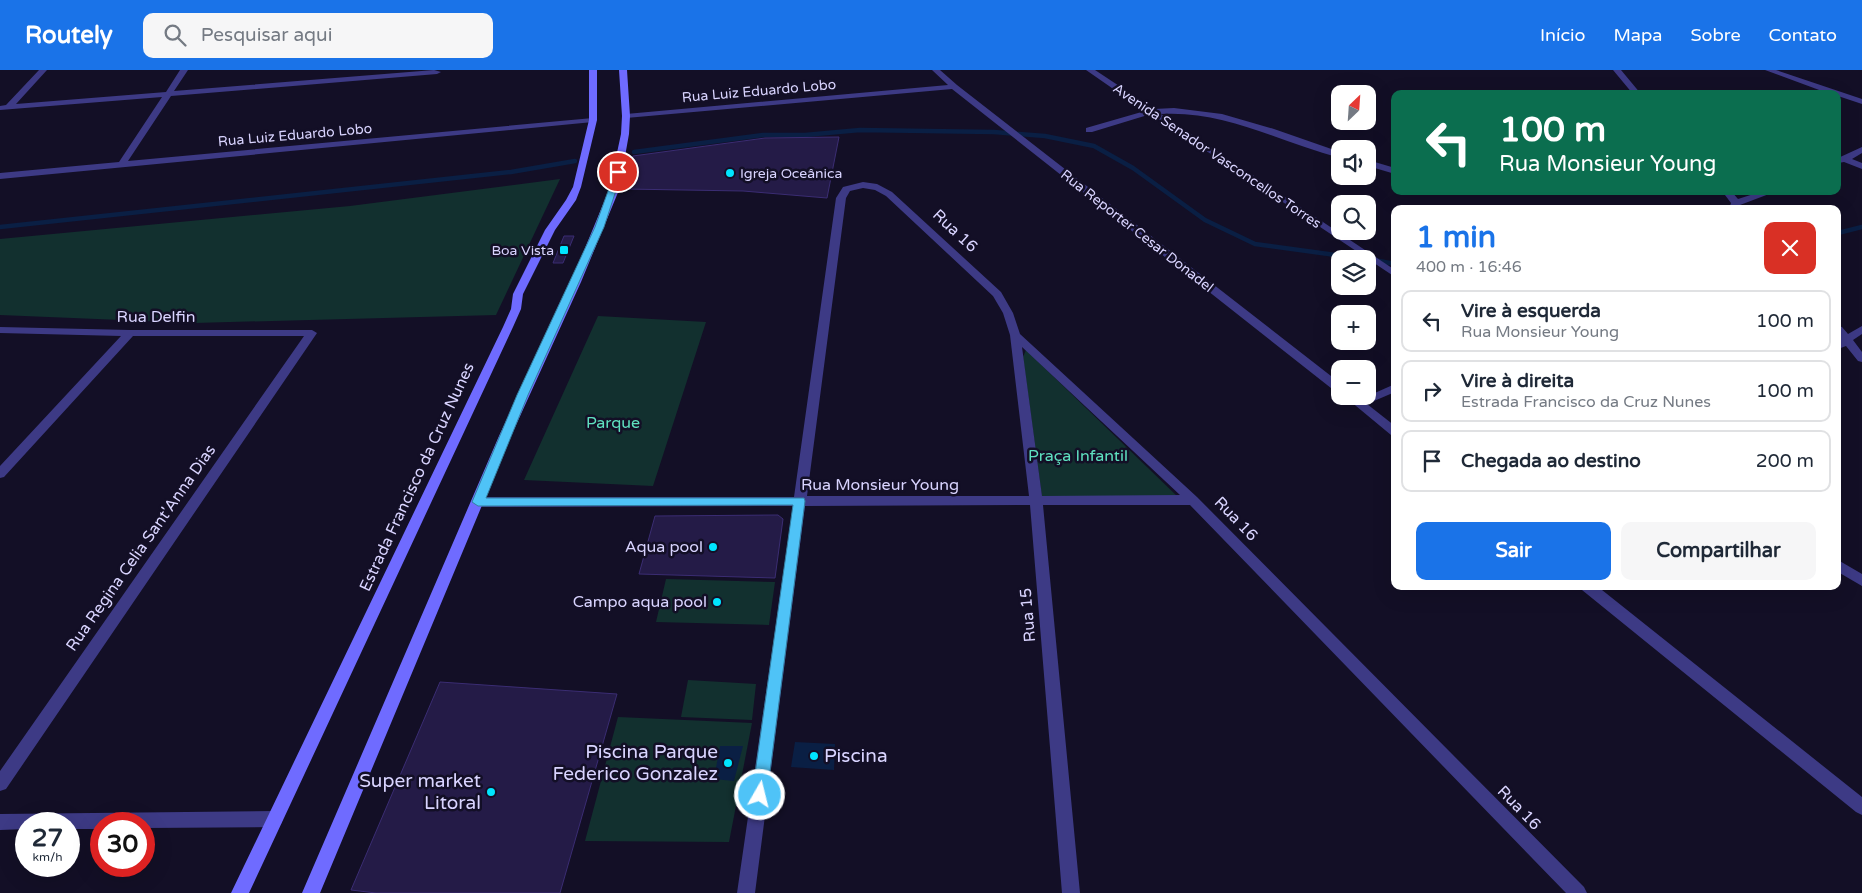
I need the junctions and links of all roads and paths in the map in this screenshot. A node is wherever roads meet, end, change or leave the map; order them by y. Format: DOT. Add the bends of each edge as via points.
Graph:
graph roads {
  1 [pos="43,70"];
  2 [pos="184,70"];
  3 [pos="324,70"];
  4 [pos="594,70"];
  5 [pos="623,70"];
  6 [pos="936,70"];
  7 [pos="1090,70"];
  8 [pos="1617,70"];
  9 [pos="1769,70"];
  10 [pos="437,72"];
  11 [pos="318,81"];
  12 [pos="954,87"];
  13 [pos="1634,90"];
  14 [pos="1827,90"];
  15 [pos="167,94"];
  16 [pos="1841,95"];
  17 [pos="1862,102"];
  18 [pos="0,108"];
  19 [pos="9,108"];
  20 [pos="1150,112"];
  21 [pos="626,116"];
  22 [pos="593,120"];
  23 [pos="1089,130"];
  24 [pos="1862,150"];
  25 [pos="1331,151"];
  26 [pos="1842,160"];
  27 [pos="1376,165"];
  28 [pos="121,166"];
  29 [pos="1862,166"];
  30 [pos="1391,170"];
  31 [pos="0,176"];
  32 [pos="1763,195"];
  33 [pos="1738,205"];
  34 [pos="1391,272"];
  35 [pos="1862,329"];
  36 [pos="0,330"];
  37 [pos="130,333"];
  38 [pos="312,333"];
  39 [pos="1015,335"];
  40 [pos="1842,343"];
  41 [pos="1862,358"];
  42 [pos="1331,382"];
  43 [pos="1391,389"];
  44 [pos="1376,393"];
  45 [pos="1361,405"];
  46 [pos="1391,429"];
  47 [pos="0,474"];
  48 [pos="1192,500"];
  49 [pos="800,501"];
  50 [pos="478,502"];
  51 [pos="1036,502"];
  52 [pos="1841,567"];
  53 [pos="1862,581"];
  54 [pos="1592,590"];
  55 [pos="0,784"];
  56 [pos="1862,807"];
  57 [pos="275,819"];
  58 [pos="0,822"];
  59 [pos="240,893"];
  60 [pos="311,893"];
  61 [pos="746,893"];
  62 [pos="1071,893"];
  63 [pos="1578,893"];
  1 -- 19 [label="street"];
  2 -- 15 [label="street"];
  3 -- 11 [label="street"];
  4 -- 22 [label="main road, Estrada Francisco da Cruz Nunes"];
  5 -- 21 [label="main road"];
  6 -- 12 [label="street, Rua Reporter Cesar Donadel"];
  7 -- 20 [label="street, Avenida Senador Vasconcellos Torres"];
  8 -- 13 [label="street"];
  9 -- 14 [label="street"];
  10 -- 11 [label="street"];
  11 -- 15 [label="street"];
  12 -- 21 [label="street, Rua Luiz Eduardo Lobo"];
  12 -- 42 [label="street, Rua Reporter Cesar Donadel"];
  15 -- 19 [label="street"];
  15 -- 28 [label="street"];
  16 -- 17 [label="street"];
  18 -- 19 [label="street"];
  20 -- 23 [label="street"];
  20 -- 25 [label="street" via="1206,113"];
  20 -- 34 [label="street, Avenida Senador Vasconcellos Torres"];
  21 -- 50 [label="main road" via="618,172 599,227 522,395"];
  22 -- 28 [label="street, Rua Luiz Eduardo Lobo"];
  22 -- 57 [label="main road, Estrada Francisco da Cruz Nunes" via="574,193 550,230 518,294 508,327"];
  24 -- 26 [label="street"];
  26 -- 29 [label="street"];
  27 -- 30 [label="street"];
  28 -- 31 [label="street, Rua Luiz Eduardo Lobo"];
  32 -- 33 [label="street"];
  35 -- 40 [label="street"];
  36 -- 37 [label="street, Rua Delfin"];
  37 -- 38 [label="street, Rua Delfin"];
  37 -- 47 [label="street"];
  38 -- 55 [label="street, Rua Regina Celia Sant'Anna Dias"];
  39 -- 48 [label="street, Rua 16"];
  39 -- 49 [label="street, Rua 16" via="997,294 890,194 863,184 846,189 841,198"];
  39 -- 51 [label="street, Rua 15"];
  40 -- 41 [label="street"];
  43 -- 44 [label="street"];
  45 -- 46 [label="street"];
  48 -- 51 [label="street, Rua Monsieur Young"];
  48 -- 63 [label="street, Rua 16"];
  49 -- 50 [label="street, Rua Monsieur Young"];
  49 -- 51 [label="street, Rua Monsieur Young"];
  49 -- 61 [label="street"];
  50 -- 60 [label="main road"];
  51 -- 62 [label="street, Rua 15"];
  52 -- 53 [label="street"];
  54 -- 56 [label="street"];
  57 -- 58 [label="street"];
  57 -- 59 [label="main road, Estrada Francisco da Cruz Nunes"];
}
